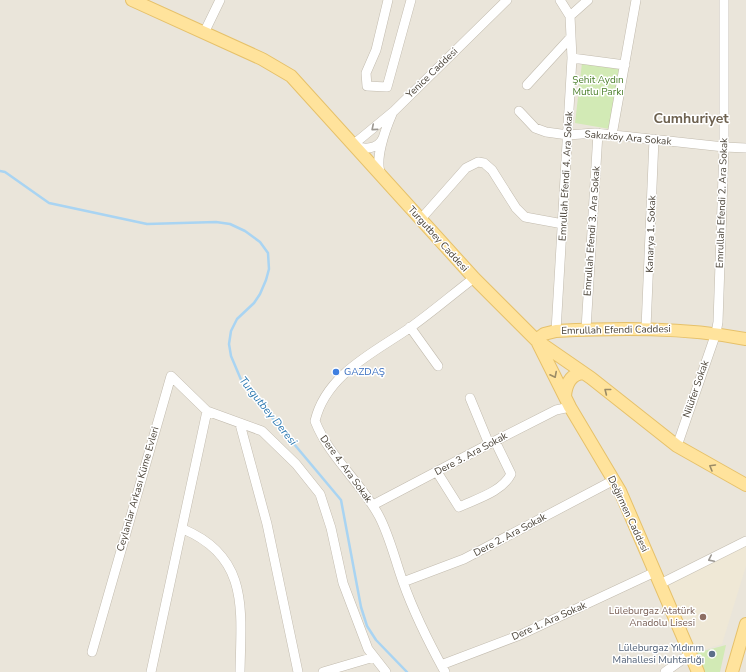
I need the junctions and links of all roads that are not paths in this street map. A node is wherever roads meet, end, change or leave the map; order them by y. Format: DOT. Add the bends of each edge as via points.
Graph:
graph roads {
  1 [pos="132,0"];
  2 [pos="220,0"];
  3 [pos="388,0"];
  4 [pos="411,0"];
  5 [pos="507,0"];
  6 [pos="560,0"];
  7 [pos="588,0"];
  8 [pos="636,0"];
  9 [pos="724,0"];
  10 [pos="570,16"];
  11 [pos="204,33"];
  12 [pos="571,38"];
  13 [pos="572,58"];
  14 [pos="625,65"];
  15 [pos="527,85"];
  16 [pos="394,110"];
  17 [pos="519,111"];
  18 [pos="598,134"];
  19 [pos="568,135"];
  20 [pos="612,135"];
  21 [pos="383,138"];
  22 [pos="654,140"];
  23 [pos="354,144"];
  24 [pos="724,147"];
  25 [pos="746,148"];
  26 [pos="383,177"];
  27 [pos="420,220"];
  28 [pos="563,224"];
  29 [pos="474,278"];
  30 [pos="410,327"];
  31 [pos="646,328"];
  32 [pos="586,330"];
  33 [pos="556,331"];
  34 [pos="716,333"];
  35 [pos="746,338"];
  36 [pos="536,340"];
  37 [pos="438,366"];
  38 [pos="583,373"];
  39 [pos="470,398"];
  40 [pos="567,401"];
  41 [pos="207,411"];
  42 [pos="240,424"];
  43 [pos="492,443"];
  44 [pos="677,446"];
  45 [pos="437,472"];
  46 [pos="614,480"];
  47 [pos="746,485"];
  48 [pos="373,506"];
  49 [pos="183,528"];
  50 [pos="746,541"];
  51 [pos="655,572"];
  52 [pos="403,582"];
  53 [pos="660,584"];
  54 [pos="746,624"];
  55 [pos="743,642"];
  56 [pos="92,652"];
  57 [pos="690,654"];
  58 [pos="374,657"];
  59 [pos="443,669"];
  60 [pos="151,672"];
  61 [pos="240,672"];
  62 [pos="298,672"];
  63 [pos="323,672"];
  64 [pos="386,672"];
  65 [pos="665,672"];
  66 [pos="698,672"];
  67 [pos="732,672"];
  1 -- 11 [label="main road, Turgutbey Caddesi"];
  2 -- 11 [label="street"];
  3 -- 4 [label="street" via="376,50 366,72 367,86 387,87"];
  5 -- 16 [label="street, Yenice Caddesi"];
  6 -- 10 [label="street, Emrullah Efendi 4. Ara Sokak"];
  7 -- 10 [label="street"];
  8 -- 14 [label="street"];
  9 -- 24 [label="street, Emrullah Efendi 2. Ara Sokak"];
  10 -- 12 [label="street, Emrullah Efendi 4. Ara Sokak"];
  11 -- 23 [label="main road, Turgutbey Caddesi" via="262,59 291,76"];
  12 -- 13 [label="street, Emrullah Efendi 4. Ara Sokak"];
  12 -- 15 [label="street"];
  13 -- 14 [label="street"];
  13 -- 19 [label="street, Emrullah Efendi 4. Ara Sokak"];
  14 -- 20 [label="street"];
  16 -- 21 [label="street"];
  16 -- 23 [label="street, Yenice Caddesi, one-way"];
  17 -- 19 [label="street, Sakızköy Ara Sokak" via="535,128"];
  18 -- 19 [label="street, Sakızköy Ara Sokak"];
  18 -- 20 [label="street, Sakızköy Ara Sokak"];
  18 -- 32 [label="street, Emrullah Efendi 3. Ara Sokak"];
  19 -- 28 [label="street, Emrullah Efendi 4. Ara Sokak"];
  20 -- 22 [label="street, Sakızköy Ara Sokak"];
  21 -- 23 [label="street" via="379,144 368,148"];
  21 -- 26 [label="street" via="379,167"];
  22 -- 24 [label="street, Sakızköy Ara Sokak"];
  22 -- 31 [label="street, Kanarya 1. Sokak"];
  23 -- 26 [label="main road, Turgutbey Caddesi"];
  24 -- 25 [label="street, Sakızköy Ara Sokak"];
  24 -- 34 [label="street, Emrullah Efendi 2. Ara Sokak" via="720,302"];
  26 -- 27 [label="main road, Turgutbey Caddesi"];
  27 -- 28 [label="street" via="466,168 471,164 484,163 496,175 516,208 525,217"];
  27 -- 29 [label="main road, Turgutbey Caddesi"];
  28 -- 33 [label="street, Emrullah Efendi 4. Ara Sokak"];
  29 -- 30 [label="street, Dere 4. Ara Sokak"];
  29 -- 36 [label="main road, Turgutbey Caddesi"];
  30 -- 37 [label="street"];
  30 -- 48 [label="street, Dere 4. Ara Sokak" via="349,370 327,393 315,421 330,449"];
  31 -- 32 [label="main road, Emrullah Efendi Caddesi"];
  31 -- 34 [label="main road, Emrullah Efendi Caddesi"];
  32 -- 33 [label="main road, Emrullah Efendi Caddesi"];
  33 -- 36 [label="main road, Emrullah Efendi Caddesi" via="544,334"];
  34 -- 35 [label="main road, Emrullah Efendi Caddesi"];
  34 -- 44 [label="street, Nilüfer Sokak"];
  36 -- 38 [label="main road, Turgutbey Caddesi"];
  36 -- 40 [label="main road, Değirmen Caddesi, one-way"];
  38 -- 40 [label="main road" via="570,380"];
  44 -- 38 [label="main road, Turgutbey Caddesi, one-way"];
  39 -- 43 [label="street"];
  40 -- 43 [label="street, Dere 3. Ara Sokak" via="556,410"];
  40 -- 46 [label="main road, Değirmen Caddesi"];
  41 -- 42 [label="street, Ceylanlar Arkası Küme Evleri"];
  41 -- 49 [label="street"];
  41 -- 56 [label="street, Ceylanlar Arkası Küme Evleri" via="171,376"];
  42 -- 58 [label="street, Ceylanlar Arkası Küme Evleri" via="262,431 296,464 320,494 331,528 343,582 368,649"];
  42 -- 62 [label="street" via="267,524"];
  43 -- 45 [label="street, Dere 3. Ara Sokak"];
  43 -- 45 [label="street" via="511,474 507,482 492,491 459,507"];
  47 -- 44 [label="main road, Turgutbey Caddesi, one-way"];
  45 -- 48 [label="street, Dere 3. Ara Sokak"];
  46 -- 51 [label="main road, Değirmen Caddesi"];
  46 -- 52 [label="street, Dere 2. Ara Sokak" via="464,559"];
  48 -- 52 [label="street, Dere 4. Ara Sokak" via="384,528"];
  49 -- 60 [label="street"];
  49 -- 61 [label="street" via="211,545 234,575 241,604"];
  50 -- 53 [label="street, one-way"];
  51 -- 53 [label="main road, Değirmen Caddesi"];
  51 -- 59 [label="street, Dere 1. Ara Sokak"];
  52 -- 59 [label="street, Dere 4. Ara Sokak"];
  53 -- 57 [label="main road, Değirmen Caddesi"];
  54 -- 55 [label="main road"];
  55 -- 67 [label="main road"];
  57 -- 65 [label="street"];
  57 -- 66 [label="main road, Değirmen Caddesi"];
  58 -- 63 [label="street"];
  58 -- 64 [label="street, Ceylanlar Arkası Küme Evleri"];
}
